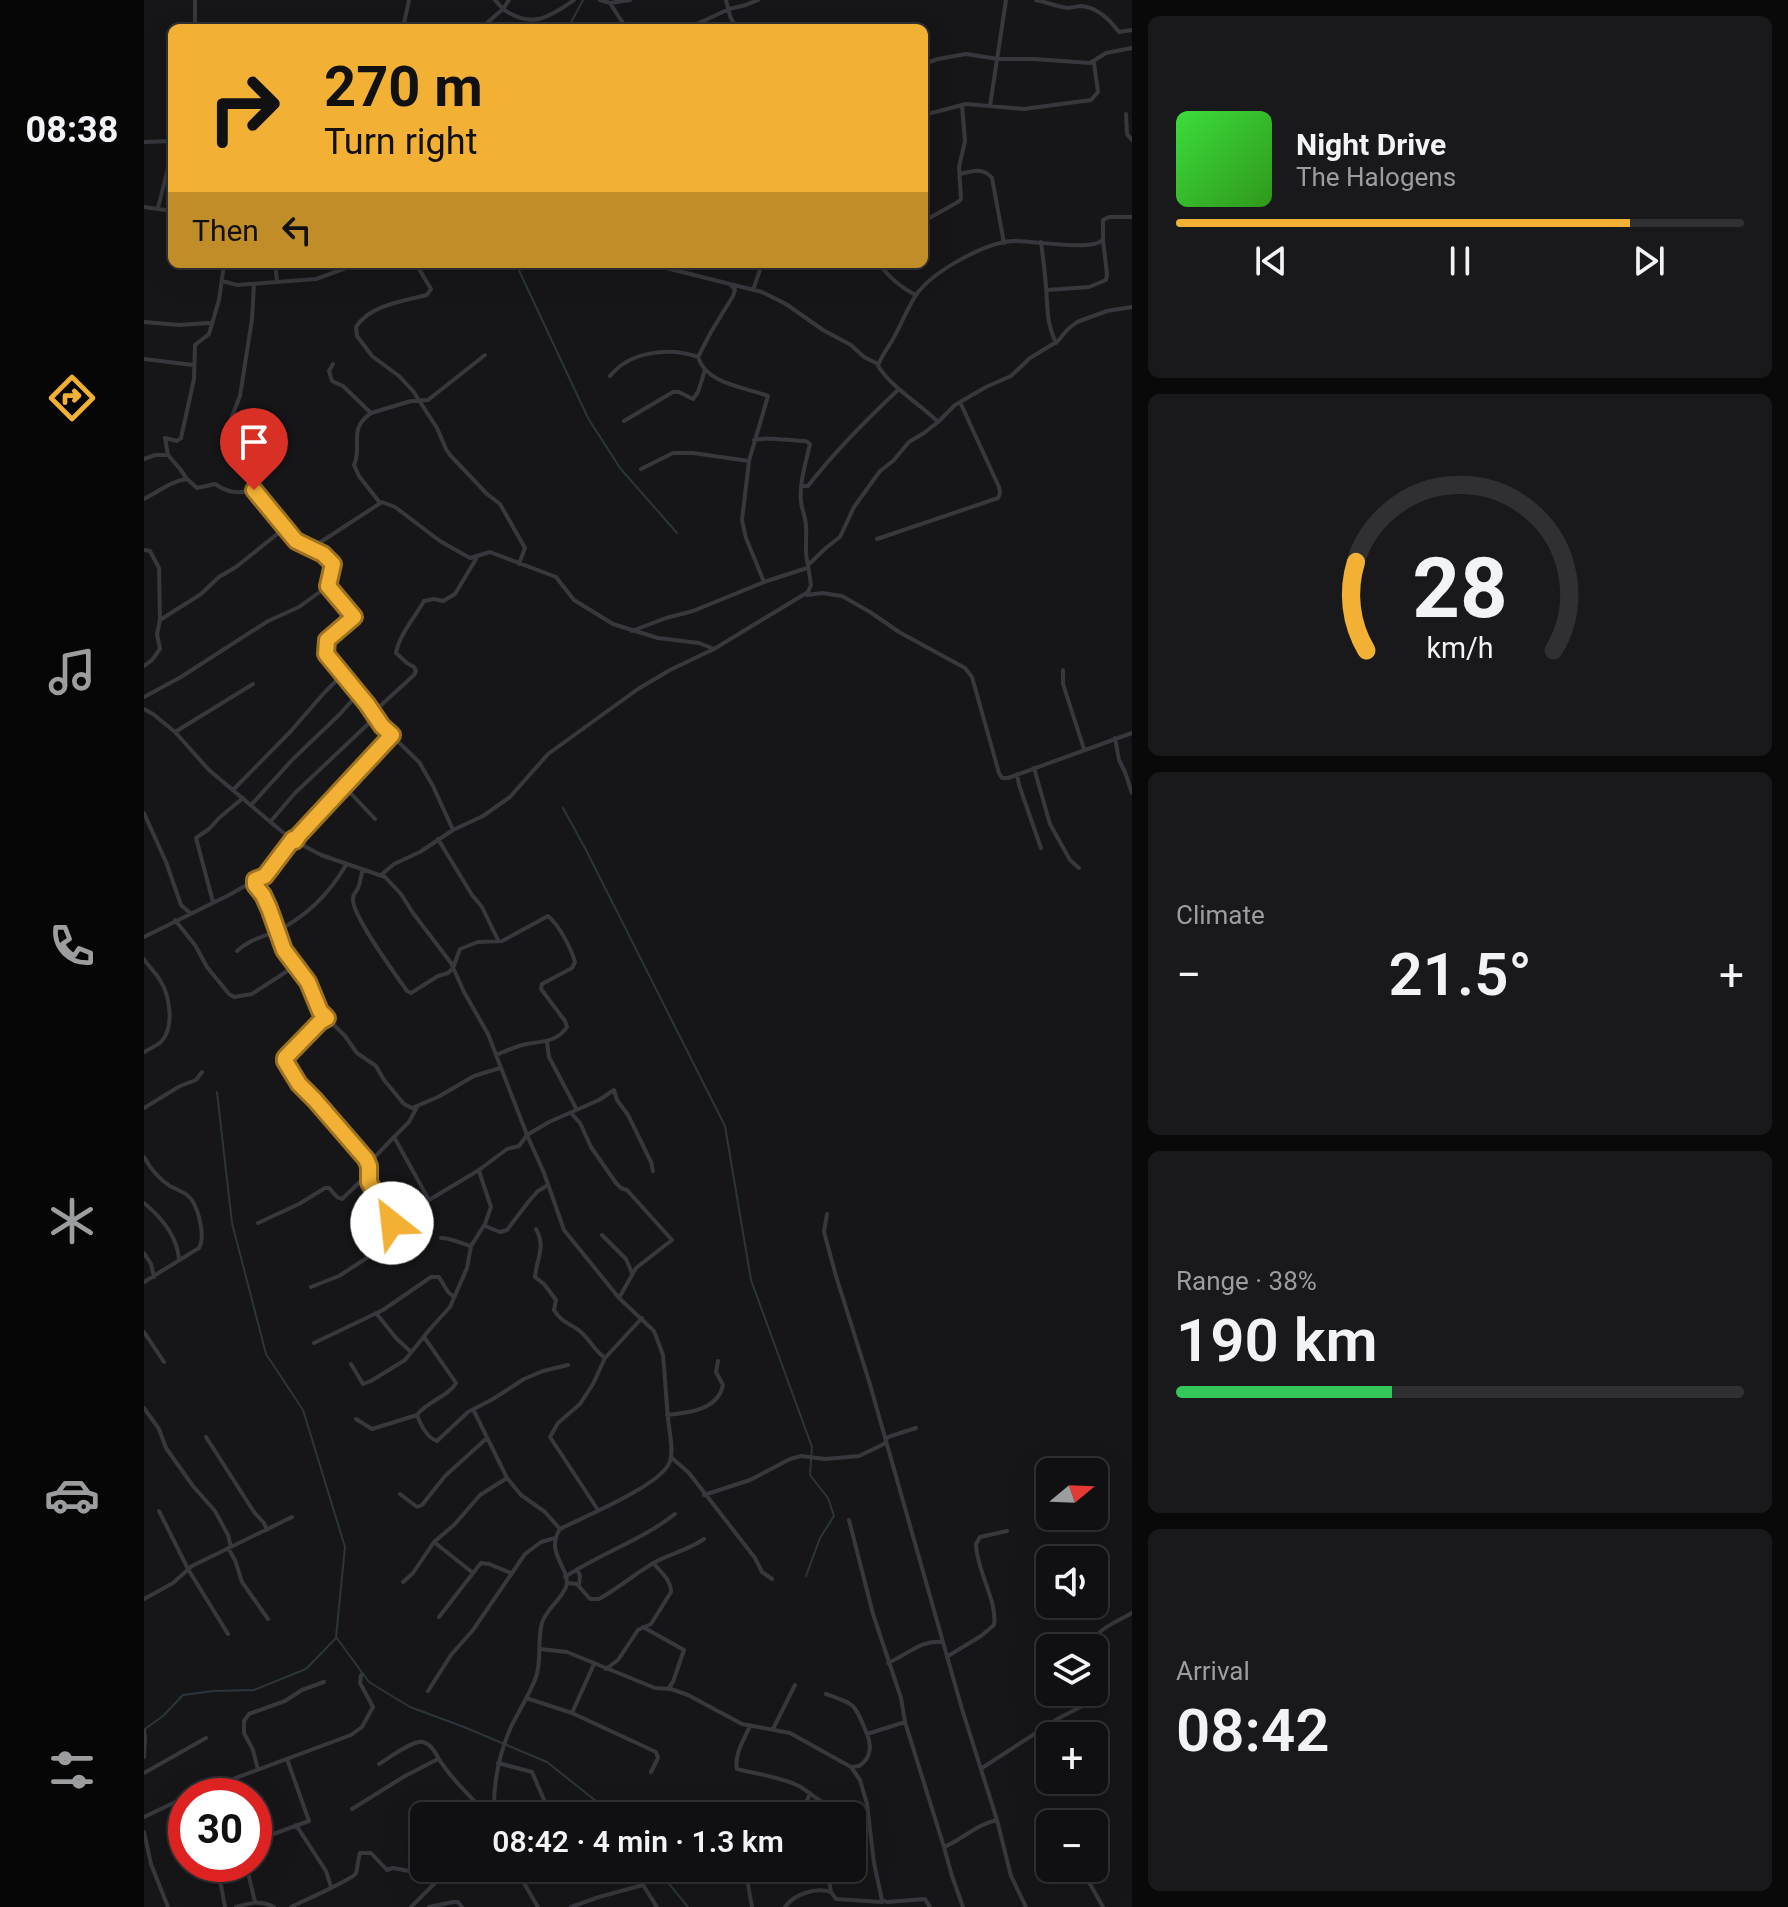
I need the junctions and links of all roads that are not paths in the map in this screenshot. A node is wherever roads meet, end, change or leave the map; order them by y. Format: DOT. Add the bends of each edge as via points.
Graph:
graph roads {
  1 [pos="195,0"];
  2 [pos="409,0"];
  3 [pos="495,0"];
  4 [pos="509,0"];
  5 [pos="574,0"];
  6 [pos="600,0"];
  7 [pos="630,0"];
  8 [pos="726,0"];
  9 [pos="758,0"];
  10 [pos="1006,0"];
  11 [pos="1036,0"];
  12 [pos="610,3"];
  13 [pos="503,9"];
  14 [pos="729,9"];
  15 [pos="195,24"];
  16 [pos="404,24"];
  17 [pos="486,24"];
  18 [pos="623,24"];
  19 [pos="699,24"];
  20 [pos="735,24"];
  21 [pos="1132,30"];
  22 [pos="1132,48"];
  23 [pos="998,59"];
  24 [pos="1094,62"];
  25 [pos="928,63"];
  26 [pos="962,105"];
  27 [pos="990,106"];
  28 [pos="928,114"];
  29 [pos="1126,114"];
  30 [pos="1132,140"];
  31 [pos="168,141"];
  32 [pos="144,142"];
  33 [pos="168,168"];
  34 [pos="959,174"];
  35 [pos="144,207"];
  36 [pos="158,208"];
  37 [pos="168,210"];
  38 [pos="1132,217"];
  39 [pos="928,219"];
  40 [pos="1103,240"];
  41 [pos="1041,242"];
  42 [pos="1004,243"];
  43 [pos="224,268"];
  44 [pos="275,268"];
  45 [pos="346,268"];
  46 [pos="418,268"];
  47 [pos="665,268"];
  48 [pos="761,268"];
  49 [pos="883,268"];
  50 [pos="222,281"];
  51 [pos="277,282"];
  52 [pos="254,284"];
  53 [pos="731,285"];
  54 [pos="753,290"];
  55 [pos="1047,290"];
  56 [pos="916,295"];
  57 [pos="1132,307"];
  58 [pos="144,322"];
  59 [pos="211,323"];
  60 [pos="1056,343"];
  61 [pos="485,355"];
  62 [pos="698,357"];
  63 [pos="144,359"];
  64 [pos="333,364"];
  65 [pos="878,364"];
  66 [pos="193,365"];
  67 [pos="705,370"];
  68 [pos="610,376"];
  69 [pos="899,389"];
  70 [pos="421,402"];
  71 [pos="960,402"];
  72 [pos="371,413"];
  73 [pos="624,421"];
  74 [pos="938,422"];
  75 [pos="754,440"];
  76 [pos="168,455"];
  77 [pos="144,459"];
  78 [pos="749,461"];
  79 [pos="641,469"];
  80 [pos="187,479"];
  81 [pos="802,486"];
  82 [pos="254,490"];
  83 [pos="144,499"];
  84 [pos="380,503"];
  85 [pos="286,527"];
  86 [pos="877,539"];
  87 [pos="310,549"];
  88 [pos="144,550"];
  89 [pos="478,557"];
  90 [pos="519,564"];
  91 [pos="808,567"];
  92 [pos="764,582"];
  93 [pos="328,586"];
  94 [pos="803,595"];
  95 [pos="160,620"];
  96 [pos="632,631"];
  97 [pos="714,649"];
  98 [pos="144,666"];
  99 [pos="1063,670"];
  100 [pos="342,675"];
  101 [pos="253,684"];
  102 [pos="358,694"];
  103 [pos="144,697"];
  104 [pos="144,709"];
  105 [pos="374,715"];
  106 [pos="175,732"];
  107 [pos="1132,733"];
  108 [pos="392,735"];
  109 [pos="1115,738"];
  110 [pos="1084,749"];
  111 [pos="1034,768"];
  112 [pos="1017,774"];
  113 [pos="343,785"];
  114 [pos="233,790"];
  115 [pos="1132,793"];
  116 [pos="243,798"];
  117 [pos="251,805"];
  118 [pos="144,813"];
  119 [pos="375,819"];
  120 [pos="270,822"];
  121 [pos="453,830"];
  122 [pos="438,839"];
  123 [pos="294,840"];
  124 [pos="1041,848"];
  125 [pos="346,865"];
  126 [pos="1079,868"];
  127 [pos="363,870"];
  128 [pos="381,875"];
  129 [pos="255,880"];
  130 [pos="213,902"];
  131 [pos="190,913"];
  132 [pos="175,920"];
  133 [pos="277,930"];
  134 [pos="144,937"];
  135 [pos="498,940"];
  136 [pos="237,951"];
  137 [pos="144,959"];
  138 [pos="295,966"];
  139 [pos="453,968"];
  140 [pos="327,1018"];
  141 [pos="547,1042"];
  142 [pos="144,1052"];
  143 [pos="496,1055"];
  144 [pos="501,1067"];
  145 [pos="202,1072"];
  146 [pos="417,1107"];
  147 [pos="144,1108"];
  148 [pos="574,1111"];
  149 [pos="527,1135"];
  150 [pos="394,1137"];
  151 [pos="144,1157"];
  152 [pos="369,1163"];
  153 [pos="479,1170"];
  154 [pos="653,1171"];
  155 [pos="368,1174"];
  156 [pos="548,1185"];
  157 [pos="429,1200"];
  158 [pos="144,1203"];
  159 [pos="827,1214"];
  160 [pos="258,1223"];
  161 [pos="484,1225"];
  162 [pos="536,1229"];
  163 [pos="398,1231"];
  164 [pos="602,1235"];
  165 [pos="441,1238"];
  166 [pos="471,1246"];
  167 [pos="144,1253"];
  168 [pos="179,1259"];
  169 [pos="632,1273"];
  170 [pos="154,1277"];
  171 [pos="144,1282"];
  172 [pos="311,1287"];
  173 [pos="454,1297"];
  174 [pos="619,1298"];
  175 [pos="376,1313"];
  176 [pos="642,1318"];
  177 [pos="144,1332"];
  178 [pos="424,1337"];
  179 [pos="314,1343"];
  180 [pos="411,1352"];
  181 [pos="605,1358"];
  182 [pos="718,1361"];
  183 [pos="164,1362"];
  184 [pos="351,1364"];
  185 [pos="568,1365"];
  186 [pos="144,1408"];
  187 [pos="474,1411"];
  188 [pos="417,1415"];
  189 [pos="667,1415"];
  190 [pos="356,1419"];
  191 [pos="916,1428"];
  192 [pos="206,1437"];
  193 [pos="487,1438"];
  194 [pos="885,1441"];
  195 [pos="671,1457"];
  196 [pos="507,1478"];
  197 [pos="400,1494"];
  198 [pos="704,1495"];
  199 [pos="598,1510"];
  200 [pos="159,1511"];
  201 [pos="675,1514"];
  202 [pos="292,1517"];
  203 [pos="849,1520"];
  204 [pos="560,1529"];
  205 [pos="267,1530"];
  206 [pos="1007,1531"];
  207 [pos="555,1538"];
  208 [pos="704,1539"];
  209 [pos="434,1542"];
  210 [pos="230,1548"];
  211 [pos="653,1563"];
  212 [pos="188,1569"];
  213 [pos="577,1569"];
  214 [pos="473,1573"];
  215 [pos="511,1573"];
  216 [pos="565,1577"];
  217 [pos="772,1579"];
  218 [pos="403,1582"];
  219 [pos="567,1583"];
  220 [pos="579,1585"];
  221 [pos="144,1599"];
  222 [pos="1132,1613"];
  223 [pos="439,1617"];
  224 [pos="268,1619"];
  225 [pos="643,1627"];
  226 [pos="228,1634"];
  227 [pos="943,1642"];
  228 [pos="540,1649"];
  229 [pos="948,1656"];
  230 [pos="888,1663"];
  231 [pos="594,1664"];
  232 [pos="606,1669"];
  233 [pos="361,1675"];
  234 [pos="324,1682"];
  235 [pos="795,1685"];
  236 [pos="668,1689"];
  237 [pos="428,1691"];
  238 [pos="826,1694"];
  239 [pos="526,1698"];
  240 [pos="572,1713"];
  241 [pos="905,1722"];
  242 [pos="750,1725"];
  243 [pos="773,1729"];
  244 [pos="144,1730"];
  245 [pos="867,1734"];
  246 [pos="206,1738"];
  247 [pos="144,1757"];
  248 [pos="287,1759"];
  249 [pos="438,1759"];
  250 [pos="498,1763"];
  251 [pos="379,1764"];
  252 [pos="851,1767"];
  253 [pos="982,1768"];
  254 [pos="258,1770"];
  255 [pos="651,1772"];
  256 [pos="144,1773"];
  257 [pos="238,1778"];
  258 [pos="810,1793"];
  259 [pos="476,1802"];
  260 [pos="493,1802"];
  261 [pos="545,1802"];
  262 [pos="807,1802"];
  263 [pos="168,1805"];
  264 [pos="352,1809"];
  265 [pos="144,1817"];
  266 [pos="869,1819"];
  267 [pos="997,1820"];
  268 [pos="296,1825"];
  269 [pos="144,1832"];
  270 [pos="272,1834"];
  271 [pos="944,1847"];
  272 [pos="410,1871"];
  273 [pos="220,1882"];
  274 [pos="250,1882"];
  275 [pos="436,1882"];
  276 [pos="523,1882"];
  277 [pos="748,1882"];
  278 [pos="829,1882"];
  279 [pos="1089,1882"];
  280 [pos="331,1887"];
  281 [pos="831,1892"];
  282 [pos="836,1899"];
  283 [pos="255,1902"];
  284 [pos="884,1902"];
  285 [pos="417,1905"];
  286 [pos="536,1906"];
  287 [pos="168,1907"];
  288 [pos="225,1907"];
  289 [pos="236,1907"];
  290 [pos="274,1907"];
  291 [pos="291,1907"];
  292 [pos="411,1907"];
  293 [pos="429,1907"];
  294 [pos="462,1907"];
  295 [pos="571,1907"];
  296 [pos="657,1907"];
  297 [pos="752,1907"];
  298 [pos="785,1907"];
  299 [pos="836,1907"];
  300 [pos="930,1907"];
  301 [pos="963,1907"];
  302 [pos="1026,1907"];
  303 [pos="1103,1907"];
  1 -- 15 [label="street"];
  2 -- 16 [label="street"];
  3 -- 13 [label="street"];
  4 -- 13 [label="street"];
  5 -- 13 [label="street" via="537,20 516,19"];
  6 -- 12 [label="street"];
  7 -- 12 [label="street"];
  8 -- 14 [label="street"];
  9 -- 14 [label="street"];
  10 -- 23 [label="street"];
  11 -- 21 [label="street" via="1092,9 1119,32"];
  12 -- 18 [label="street"];
  13 -- 17 [label="street"];
  14 -- 19 [label="street"];
  14 -- 20 [label="street"];
  22 -- 24 [label="street" via="1106,53"];
  23 -- 24 [label="street"];
  23 -- 25 [label="street" via="957,54"];
  23 -- 27 [label="street"];
  24 -- 27 [label="street" via="1098,92 1091,100 1024,109"];
  26 -- 27 [label="street"];
  26 -- 28 [label="street"];
  26 -- 34 [label="street" via="965,141"];
  29 -- 30 [label="street"];
  31 -- 32 [label="street"];
  33 -- 36 [label="street"];
  34 -- 39 [label="street" via="958,202"];
  34 -- 42 [label="street" via="981,170 992,178"];
  35 -- 36 [label="street"];
  36 -- 37 [label="street"];
  38 -- 40 [label="street" via="1105,218"];
  40 -- 41 [label="street" via="1075,246"];
  40 -- 55 [label="street" via="1106,280 1089,287"];
  41 -- 42 [label="street"];
  41 -- 55 [label="street"];
  42 -- 56 [label="street" via="969,254"];
  43 -- 50 [label="street"];
  44 -- 51 [label="street"];
  45 -- 51 [label="street" via="316,279"];
  46 -- 70 [label="street" via="430,293 370,313 356,330 372,356"];
  47 -- 53 [label="street"];
  48 -- 54 [label="street"];
  49 -- 56 [label="street"];
  50 -- 52 [label="street"];
  50 -- 59 [label="street"];
  51 -- 52 [label="street"];
  52 -- 82 [label="street" via="240,396 224,437 260,481"];
  53 -- 54 [label="street"];
  53 -- 62 [label="street" via="735,290 728,306"];
  54 -- 65 [label="street" via="786,304"];
  55 -- 60 [label="street" via="1048,320"];
  56 -- 65 [label="street"];
  57 -- 60 [label="street" via="1083,319"];
  58 -- 59 [label="street"];
  59 -- 66 [label="street" via="209,334 195,345"];
  60 -- 71 [label="street" via="1011,376"];
  61 -- 70 [label="street"];
  62 -- 67 [label="street"];
  62 -- 68 [label="street" via="644,354"];
  63 -- 66 [label="street"];
  64 -- 72 [label="street" via="332,381"];
  65 -- 69 [label="street"];
  66 -- 76 [label="street" via="181,438 165,438"];
  67 -- 73 [label="street" via="693,399 673,392"];
  67 -- 75 [label="street" via="768,396"];
  69 -- 74 [label="street"];
  69 -- 81 [label="street" via="808,486"];
  70 -- 72 [label="street"];
  70 -- 90 [label="street" via="446,449 503,508 525,548"];
  71 -- 74 [label="street"];
  71 -- 86 [label="street" via="999,487 998,498"];
  72 -- 84 [label="street" via="358,426 354,465"];
  74 -- 91 [label="street" via="880,471 840,537"];
  75 -- 78 [label="street"];
  75 -- 81 [label="street" via="810,444"];
  76 -- 77 [label="street"];
  76 -- 80 [label="street"];
  78 -- 79 [label="street" via="673,453"];
  78 -- 92 [label="street" via="742,520"];
  80 -- 82 [label="street" via="197,488 215,484 240,494"];
  80 -- 83 [label="street"];
  81 -- 91 [label="street"];
  82 -- 85 [label="street"];
  84 -- 87 [label="street"];
  84 -- 89 [label="street" via="395,507 470,558"];
  85 -- 87 [label="street"];
  85 -- 95 [label="street"];
  87 -- 93 [label="street" via="333,564"];
  88 -- 95 [label="street" via="159,568"];
  89 -- 90 [label="street" via="490,552"];
  89 -- 105 [label="street" via="455,594 443,601 424,601 396,648 416,671"];
  90 -- 96 [label="street" via="556,577 574,600"];
  91 -- 92 [label="street"];
  91 -- 94 [label="street" via="811,585"];
  92 -- 96 [label="street"];
  93 -- 100 [label="street" via="354,617 327,640 326,654"];
  93 -- 103 [label="street"];
  94 -- 97 [label="street"];
  94 -- 112 [label="street" via="842,596 965,668 999,773 1002,778"];
  95 -- 98 [label="street" via="160,649"];
  96 -- 97 [label="street"];
  97 -- 121 [label="street" via="670,670 599,716 548,754 510,797"];
  99 -- 110 [label="street"];
  100 -- 102 [label="street"];
  100 -- 114 [label="street"];
  101 -- 106 [label="street"];
  102 -- 105 [label="street"];
  102 -- 117 [label="street"];
  104 -- 106 [label="street"];
  105 -- 108 [label="street"];
  105 -- 120 [label="street"];
  106 -- 114 [label="street"];
  107 -- 109 [label="street"];
  108 -- 113 [label="street"];
  108 -- 121 [label="street" via="419,762"];
  109 -- 110 [label="street"];
  109 -- 115 [label="street"];
  110 -- 111 [label="street"];
  111 -- 112 [label="street"];
  111 -- 126 [label="street" via="1050,824"];
  112 -- 124 [label="street"];
  113 -- 119 [label="street"];
  113 -- 123 [label="street"];
  114 -- 116 [label="street"];
  116 -- 117 [label="street"];
  116 -- 130 [label="street" via="196,838"];
  117 -- 120 [label="street"];
  118 -- 131 [label="street" via="181,905"];
  120 -- 123 [label="street"];
  121 -- 122 [label="street"];
  122 -- 128 [label="street"];
  122 -- 135 [label="street"];
  123 -- 125 [label="street"];
  123 -- 129 [label="street" via="265,876"];
  125 -- 127 [label="street"];
  125 -- 133 [label="street" via="314,906"];
  127 -- 128 [label="street"];
  127 -- 139 [label="street" via="353,898 355,910 407,991 418,990"];
  128 -- 139 [label="street" via="401,894"];
  129 -- 130 [label="street"];
  129 -- 133 [label="street"];
  130 -- 131 [label="street"];
  131 -- 132 [label="street"];
  132 -- 134 [label="street"];
  132 -- 138 [label="street" via="234,997 252,994"];
  133 -- 136 [label="street"];
  133 -- 138 [label="street"];
  135 -- 139 [label="street" via="460,949"];
  135 -- 141 [label="street" via="548,916 568,945 574,965 540,986 567,1024"];
  137 -- 142 [label="street" via="167,993 169,1013 168,1031"];
  138 -- 140 [label="street"];
  139 -- 143 [label="street"];
  140 -- 146 [label="street" via="357,1053 376,1066 404,1104"];
  140 -- 152 [label="street" via="285,1061"];
  141 -- 143 [label="street"];
  141 -- 148 [label="street"];
  143 -- 144 [label="street"];
  144 -- 146 [label="street" via="466,1079"];
  144 -- 149 [label="street"];
  145 -- 147 [label="street"];
  146 -- 150 [label="street"];
  148 -- 149 [label="street"];
  148 -- 154 [label="street" via="614,1090"];
  148 -- 169 [label="street" via="616,1183 672,1240"];
  149 -- 153 [label="street" via="519,1146"];
  149 -- 156 [label="street"];
  150 -- 152 [label="street"];
  150 -- 157 [label="street"];
  151 -- 168 [label="street" via="164,1182 189,1196 201,1224 200,1245"];
  152 -- 155 [label="street"];
  153 -- 157 [label="street"];
  153 -- 161 [label="street" via="491,1205"];
  155 -- 160 [label="street" via="342,1199 325,1188"];
  155 -- 163 [label="street"];
  156 -- 161 [label="street" via="507,1230"];
  156 -- 174 [label="street" via="564,1230"];
  157 -- 163 [label="street"];
  158 -- 168 [label="street" via="165,1224"];
  159 -- 194 [label="street" via="825,1238"];
  161 -- 166 [label="street"];
  162 -- 181 [label="street" via="542,1245 535,1277 556,1300 559,1319 582,1333"];
  163 -- 172 [label="street" via="356,1266"];
  164 -- 169 [label="street"];
  165 -- 166 [label="street"];
  166 -- 173 [label="street"];
  167 -- 170 [label="street"];
  168 -- 170 [label="street"];
  169 -- 174 [label="street"];
  170 -- 171 [label="street"];
  173 -- 175 [label="street" via="439,1277 431,1277"];
  173 -- 178 [label="street"];
  174 -- 176 [label="street"];
  175 -- 179 [label="street"];
  175 -- 180 [label="street"];
  176 -- 181 [label="street"];
  176 -- 189 [label="street" via="654,1331 663,1355"];
  177 -- 183 [label="street"];
  178 -- 180 [label="street"];
  178 -- 188 [label="street" via="456,1383"];
  180 -- 184 [label="street" via="367,1383"];
  181 -- 199 [label="street" via="580,1404 550,1437"];
  182 -- 189 [label="street" via="716,1372 723,1385 719,1396 696,1412"];
  185 -- 187 [label="street" via="524,1379"];
  186 -- 210 [label="street" via="166,1448 215,1511"];
  187 -- 188 [label="street" via="437,1441"];
  187 -- 193 [label="street"];
  188 -- 190 [label="street" via="372,1429"];
  189 -- 195 [label="street"];
  191 -- 194 [label="street"];
  192 -- 205 [label="street"];
  193 -- 196 [label="street"];
  193 -- 197 [label="street" via="422,1505 417,1507"];
  194 -- 198 [label="street" via="859,1456 790,1459"];
  194 -- 227 [label="street"];
  195 -- 198 [label="street"];
  195 -- 199 [label="street" via="663,1473"];
  196 -- 204 [label="street"];
  196 -- 209 [label="street" via="480,1495"];
  198 -- 217 [label="street"];
  199 -- 204 [label="street"];
  200 -- 212 [label="street"];
  201 -- 213 [label="street"];
  202 -- 205 [label="street"];
  203 -- 230 [label="street"];
  204 -- 207 [label="street"];
  205 -- 210 [label="street"];
  206 -- 229 [label="street" via="980,1537 976,1544 994,1625"];
  207 -- 215 [label="street" via="533,1547"];
  207 -- 216 [label="street"];
  208 -- 211 [label="street"];
  209 -- 214 [label="street"];
  209 -- 218 [label="street"];
  210 -- 212 [label="street"];
  210 -- 224 [label="street" via="242,1582"];
  211 -- 220 [label="street" via="597,1600"];
  211 -- 225 [label="street" via="671,1589 651,1624"];
  212 -- 221 [label="street"];
  212 -- 226 [label="street"];
  213 -- 216 [label="street"];
  213 -- 220 [label="street"];
  214 -- 215 [label="street" via="481,1563"];
  214 -- 223 [label="street"];
  215 -- 237 [label="street"];
  216 -- 219 [label="street"];
  219 -- 220 [label="street"];
  219 -- 228 [label="street" via="542,1623"];
  222 -- 253 [label="street" via="1096,1637 1101,1685 1096,1699"];
  225 -- 232 [label="street"];
  225 -- 236 [label="street" via="684,1650"];
  227 -- 229 [label="street"];
  227 -- 230 [label="street" via="921,1645"];
  228 -- 231 [label="street" via="560,1650"];
  228 -- 239 [label="street"];
  229 -- 253 [label="street"];
  230 -- 241 [label="street"];
  231 -- 232 [label="street"];
  231 -- 240 [label="street"];
  232 -- 236 [label="street"];
  233 -- 248 [label="street" via="373,1707 362,1727"];
  234 -- 254 [label="street" via="249,1714 244,1733"];
  235 -- 243 [label="street"];
  236 -- 242 [label="street"];
  238 -- 245 [label="street" via="851,1703"];
  239 -- 240 [label="street"];
  239 -- 250 [label="street"];
  240 -- 255 [label="street" via="656,1752"];
  241 -- 245 [label="street"];
  241 -- 271 [label="street"];
  242 -- 243 [label="street"];
  242 -- 258 [label="street" via="736,1757 737,1769 796,1784"];
  243 -- 252 [label="street"];
  244 -- 247 [label="street"];
  245 -- 252 [label="street" via="867,1759"];
  246 -- 256 [label="street"];
  248 -- 254 [label="street"];
  248 -- 268 [label="street" via="310,1818"];
  249 -- 251 [label="street" via="431,1746 421,1742"];
  249 -- 259 [label="street"];
  249 -- 264 [label="street"];
  250 -- 260 [label="street"];
  250 -- 261 [label="street" via="532,1772"];
  252 -- 266 [label="street" via="860,1780"];
  253 -- 267 [label="street"];
  254 -- 257 [label="street"];
  258 -- 262 [label="street"];
  258 -- 266 [label="street" via="833,1808"];
  263 -- 265 [label="street"];
  266 -- 284 [label="street"];
  267 -- 271 [label="street"];
  267 -- 302 [label="street" via="1011,1876"];
  268 -- 270 [label="street"];
  268 -- 280 [label="street"];
  269 -- 287 [label="street"];
  271 -- 301 [label="street"];
  272 -- 280 [label="street" via="387,1870 364,1852 356,1874"];
  273 -- 288 [label="street"];
  274 -- 283 [label="street"];
  275 -- 285 [label="street"];
  276 -- 286 [label="street"];
  277 -- 297 [label="street"];
  278 -- 281 [label="street"];
  279 -- 303 [label="street"];
  280 -- 291 [label="street"];
  281 -- 282 [label="street"];
  281 -- 298 [label="street" via="803,1894"];
  282 -- 284 [label="street"];
  282 -- 299 [label="street"];
  283 -- 289 [label="street"];
  283 -- 290 [label="street"];
  284 -- 300 [label="street" via="925,1899"];
  285 -- 292 [label="street"];
  293 -- 294 [label="street" via="458,1902"];
  295 -- 296 [label="street" via="643,1885"];
}
